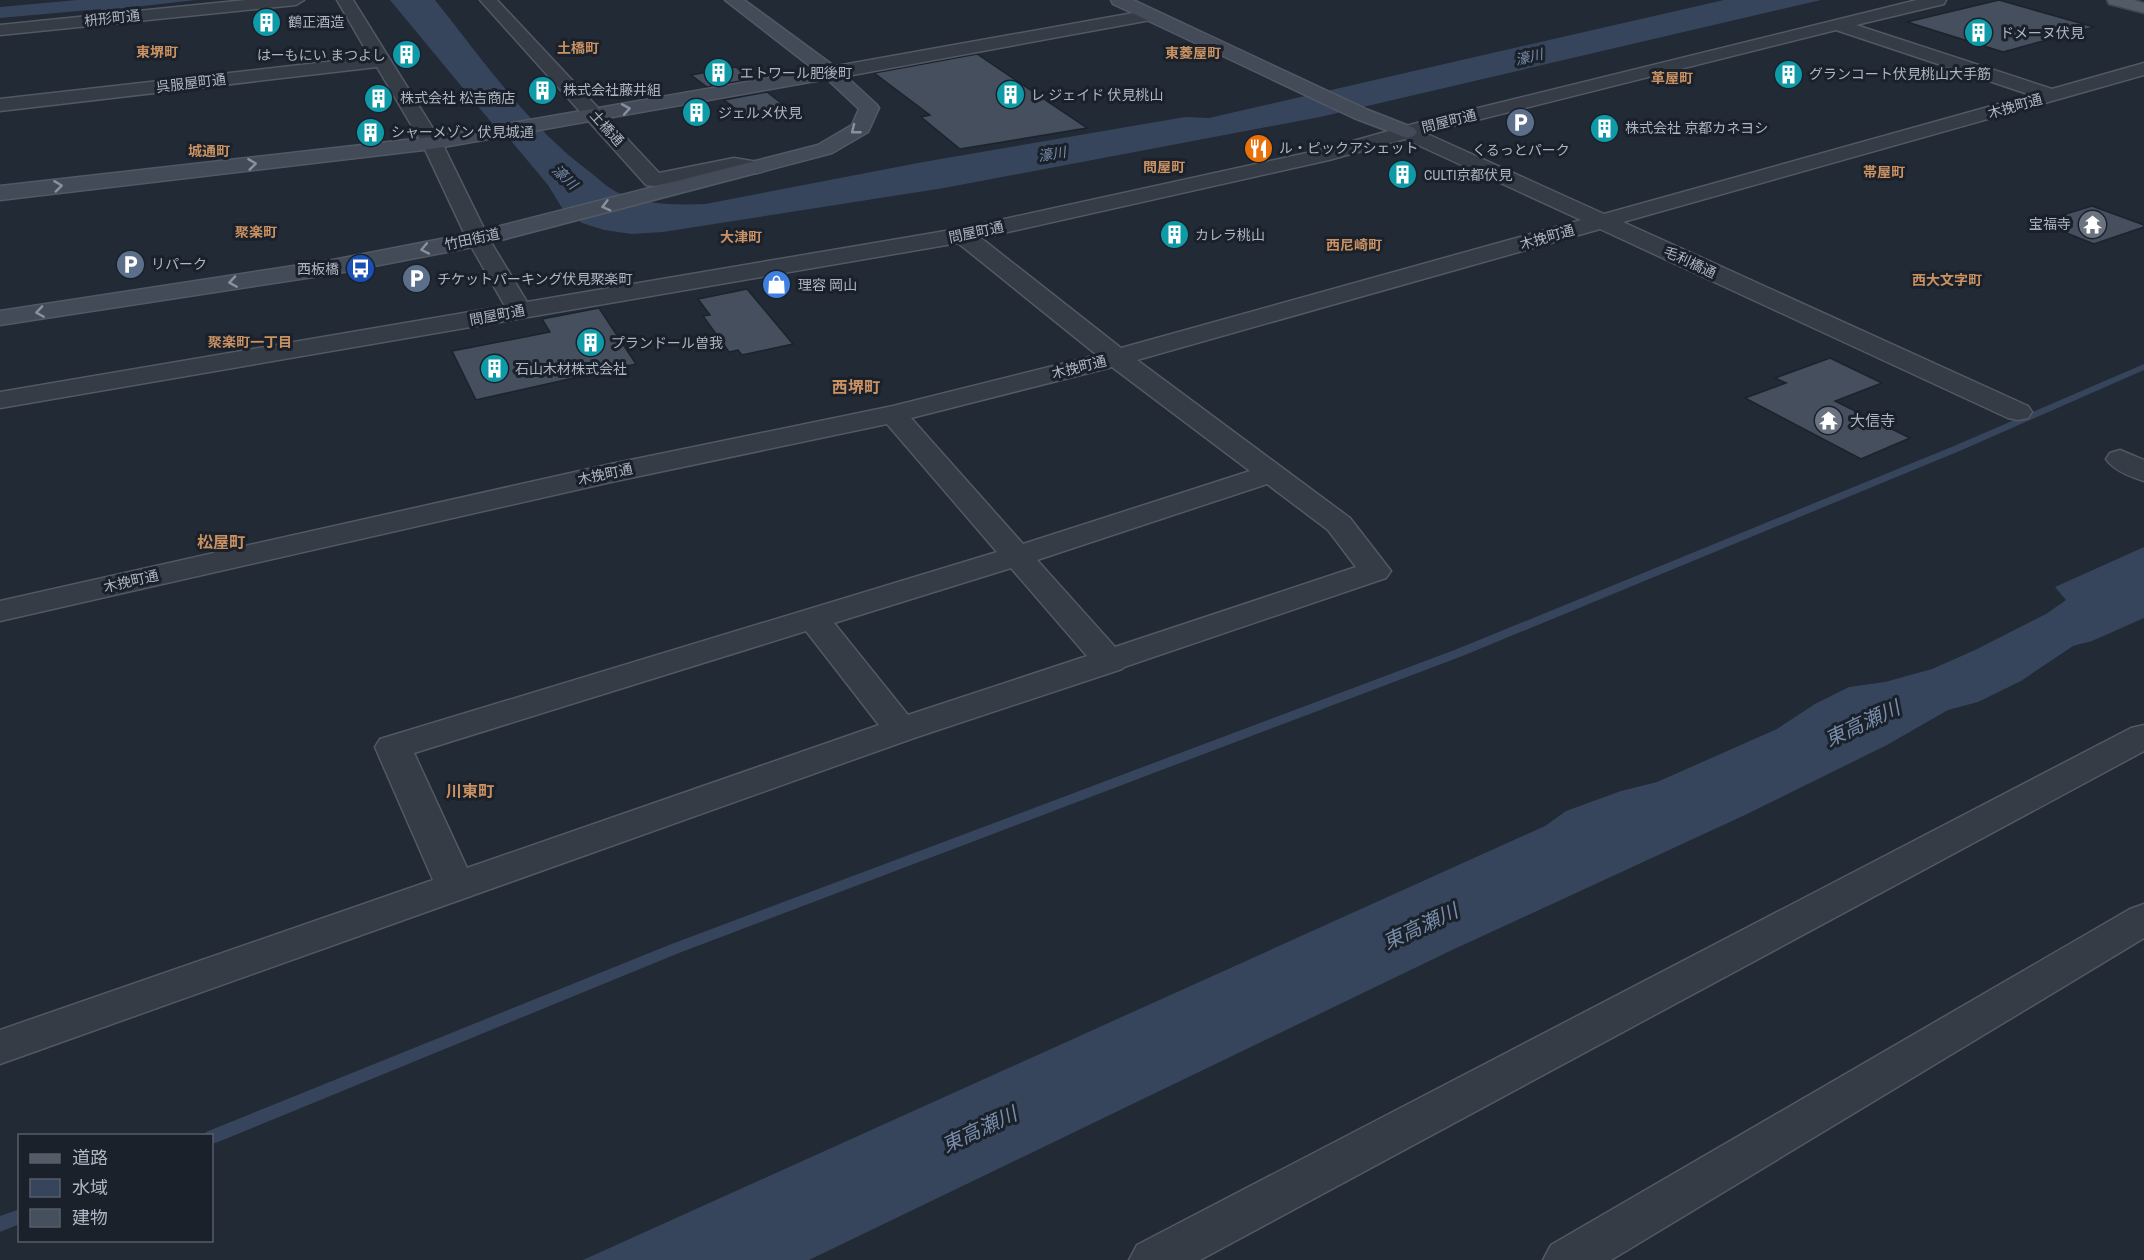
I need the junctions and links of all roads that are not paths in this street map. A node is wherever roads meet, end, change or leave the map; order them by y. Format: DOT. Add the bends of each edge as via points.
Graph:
graph roads {
  1 [pos="296,0"];
  2 [pos="345,0"];
  3 [pos="488,0"];
  4 [pos="733,0"];
  5 [pos="1119,0"];
  6 [pos="1938,0"];
  7 [pos="2115,0"];
  8 [pos="2144,8"];
  9 [pos="118,10"];
  10 [pos="1150,15"];
  11 [pos="1837,25"];
  12 [pos="0,30"];
  13 [pos="381,61"];
  14 [pos="2144,69"];
  15 [pos="831,73"];
  16 [pos="2051,95"];
  17 [pos="0,105"];
  18 [pos="595,114"];
  19 [pos="1407,132"];
  20 [pos="432,142"];
  21 [pos="757,167"];
  22 [pos="0,193"];
  23 [pos="1603,222"];
  24 [pos="963,235"];
  25 [pos="478,239"];
  26 [pos="520,311"];
  27 [pos="0,318"];
  28 [pos="1118,357"];
  29 [pos="0,400"];
  30 [pos="2018,411"];
  31 [pos="892,414"];
  32 [pos="1273,473"];
  33 [pos="1017,556"];
  34 [pos="0,611"];
  35 [pos="813,618"];
  36 [pos="1110,662"];
  37 [pos="901,730"];
  38 [pos="2144,735"];
  39 [pos="456,886"];
  40 [pos="2144,919"];
  41 [pos="0,1047"];
  42 [pos="1154,1260"];
  43 [pos="1568,1260"];
  1 -- 9 [label="street, 枡形町通"];
  2 -- 13 [label="street"];
  3 -- 18 [label="street, 土橋通"];
  4 -- 15 [label="main road, 竹田街道"];
  5 -- 10 [label="main road"];
  6 -- 11 [label="street, 問屋町通"];
  7 -- 8 [label="main road"];
  9 -- 12 [label="street, 枡形町通"];
  10 -- 15 [label="street"];
  10 -- 19 [label="main road, 毛利橋通"];
  11 -- 16 [label="street"];
  11 -- 19 [label="street, 問屋町通"];
  13 -- 17 [label="street, 呉服屋町通"];
  13 -- 20 [label="street"];
  14 -- 16 [label="street, 木挽町通"];
  18 -- 15 [label="main road, one-way"];
  15 -- 21 [label="main road, 竹田街道, one-way" via="869,108 861,128 825,149"];
  16 -- 23 [label="street, 木挽町通"];
  18 -- 20 [label="main road"];
  18 -- 21 [label="street, 土橋通" via="654,180 734,164"];
  19 -- 23 [label="street, 毛利橋通"];
  19 -- 24 [label="street, 問屋町通" via="1329,154"];
  22 -- 20 [label="main road, one-way"];
  20 -- 25 [label="street"];
  21 -- 25 [label="main road, 竹田街道, one-way"];
  23 -- 28 [label="street, 木挽町通"];
  23 -- 30 [label="street, 毛利橋通"];
  24 -- 26 [label="street, 問屋町通"];
  24 -- 28 [label="street"];
  25 -- 26 [label="street"];
  25 -- 27 [label="main road, 竹田街道, one-way" via="333,267"];
  26 -- 29 [label="street, 問屋町通"];
  28 -- 31 [label="street, 木挽町通"];
  28 -- 32 [label="street"];
  31 -- 33 [label="street"];
  31 -- 34 [label="street, 木挽町通" via="599,475"];
  32 -- 33 [label="street"];
  32 -- 36 [label="street" via="1339,524 1375,571"];
  33 -- 35 [label="street"];
  33 -- 36 [label="street"];
  35 -- 37 [label="street"];
  35 -- 39 [label="street" via="393,747"];
  36 -- 37 [label="street"];
  37 -- 39 [label="street"];
  38 -- 42 [label="street"];
  39 -- 41 [label="street"];
  40 -- 43 [label="street"];
}
